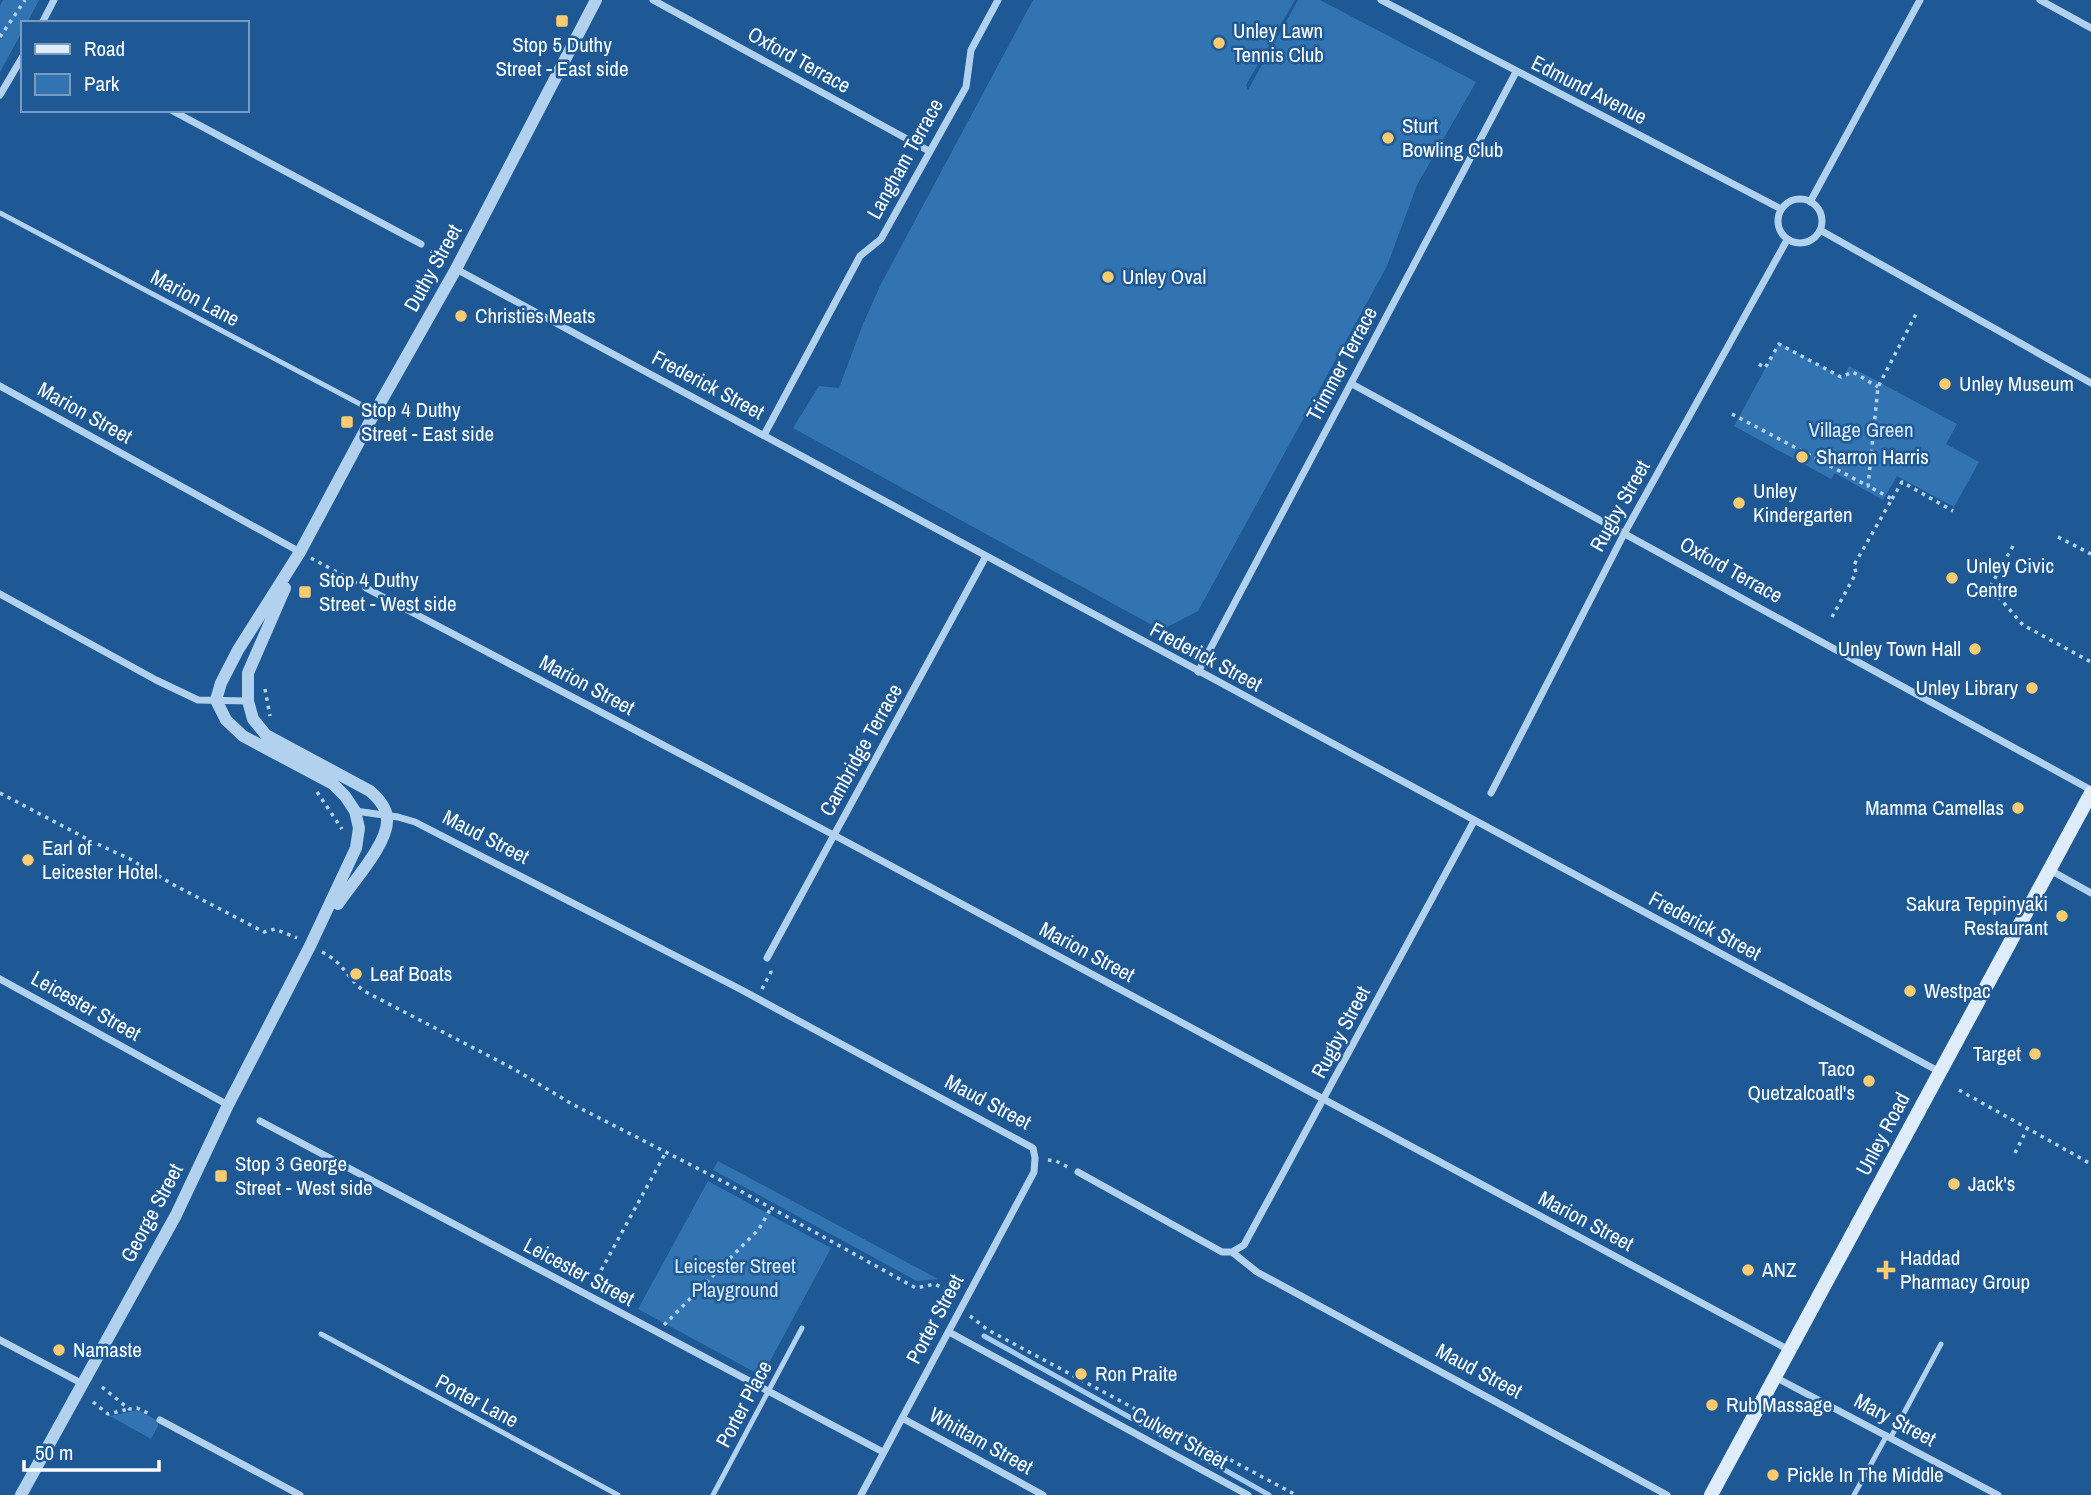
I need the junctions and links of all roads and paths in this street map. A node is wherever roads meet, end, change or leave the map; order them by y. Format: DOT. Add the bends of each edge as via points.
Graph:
graph roads {
  1 [pos="24,0"];
  2 [pos="54,0"];
  3 [pos="596,0"];
  4 [pos="653,0"];
  5 [pos="998,0"];
  6 [pos="1381,0"];
  7 [pos="1920,0"];
  8 [pos="2040,0"];
  9 [pos="43,21"];
  10 [pos="2091,28"];
  11 [pos="0,37"];
  12 [pos="21,60"];
  13 [pos="1516,72"];
  14 [pos="0,95"];
  15 [pos="175,112"];
  16 [pos="929,151"];
  17 [pos="1810,202"];
  18 [pos="1781,209"];
  19 [pos="0,213"];
  20 [pos="1819,230"];
  21 [pos="1787,240"];
  22 [pos="421,244"];
  23 [pos="456,269"];
  24 [pos="1916,314"];
  25 [pos="1759,364"];
  26 [pos="2091,383"];
  27 [pos="1352,384"];
  28 [pos="0,386"];
  29 [pos="1878,387"];
  30 [pos="375,412"];
  31 [pos="1732,414"];
  32 [pos="764,435"];
  33 [pos="1868,486"];
  34 [pos="1892,499"];
  35 [pos="1953,511"];
  36 [pos="1625,532"];
  37 [pos="2058,537"];
  38 [pos="2013,546"];
  39 [pos="300,552"];
  40 [pos="2091,554"];
  41 [pos="985,558"];
  42 [pos="366,588"];
  43 [pos="0,594"];
  44 [pos="1832,617"];
  45 [pos="2091,662"];
  46 [pos="1198,672"];
  47 [pos="262,680"];
  48 [pos="216,700"];
  49 [pos="248,701"];
  50 [pos="271,719"];
  51 [pos="315,789"];
  52 [pos="2091,791"];
  53 [pos="0,793"];
  54 [pos="1491,793"];
  55 [pos="355,811"];
  56 [pos="387,816"];
  57 [pos="1474,821"];
  58 [pos="834,835"];
  59 [pos="346,837"];
  60 [pos="2050,870"];
  61 [pos="2091,892"];
  62 [pos="295,937"];
  63 [pos="310,946"];
  64 [pos="330,956"];
  65 [pos="767,958"];
  66 [pos="0,979"];
  67 [pos="757,999"];
  68 [pos="1940,1073"];
  69 [pos="1959,1090"];
  70 [pos="1325,1100"];
  71 [pos="228,1105"];
  72 [pos="260,1121"];
  73 [pos="2027,1129"];
  74 [pos="666,1152"];
  75 [pos="2015,1153"];
  76 [pos="1035,1158"];
  77 [pos="2091,1164"];
  78 [pos="1078,1172"];
  79 [pos="771,1208"];
  80 [pos="1232,1252"];
  81 [pos="953,1294"];
  82 [pos="587,1296"];
  83 [pos="969,1316"];
  84 [pos="980,1323"];
  85 [pos="802,1328"];
  86 [pos="976,1330"];
  87 [pos="949,1332"];
  88 [pos="321,1334"];
  89 [pos="659,1334"];
  90 [pos="0,1340"];
  91 [pos="1941,1344"];
  92 [pos="1790,1351"];
  93 [pos="1775,1377"];
  94 [pos="81,1383"];
  95 [pos="102,1387"];
  96 [pos="768,1392"];
  97 [pos="93,1402"];
  98 [pos="129,1409"];
  99 [pos="902,1419"];
  100 [pos="160,1420"];
  101 [pos="1889,1436"];
  102 [pos="883,1452"];
  103 [pos="21,1495"];
  104 [pos="300,1495"];
  105 [pos="618,1495"];
  106 [pos="713,1495"];
  107 [pos="861,1495"];
  108 [pos="1043,1495"];
  109 [pos="1248,1495"];
  110 [pos="1296,1495"];
  111 [pos="1667,1495"];
  112 [pos="1711,1495"];
  113 [pos="1854,1495"];
  114 [pos="1998,1495"];
  1 -- 11 [label="path"];
  2 -- 9 [label="street"];
  3 -- 23 [label="street, Duthy Street"];
  4 -- 16 [label="street, Oxford Terrace"];
  5 -- 16 [label="street, Langham Terrace" via="971,50 965,87"];
  6 -- 13 [label="street, Edmund Avenue"];
  7 -- 17 [label="street"];
  8 -- 10 [label="street"];
  12 -- 14 [label="street"];
  13 -- 18 [label="street, Edmund Avenue"];
  13 -- 27 [label="street, Trimmer Terrace"];
  15 -- 22 [label="street"];
  16 -- 32 [label="street, Langham Terrace" via="881,239 860,256"];
  17 -- 18 [label="street" via="1795,200"];
  17 -- 20 [label="street" via="1821,217"];
  18 -- 21 [label="street" via="1778,227"];
  19 -- 30 [label="lane, Marion Lane"];
  20 -- 21 [label="street" via="1804,243"];
  20 -- 26 [label="street"];
  21 -- 36 [label="street, Rugby Street"];
  22 -- 23 [label="path"];
  23 -- 30 [label="street, Duthy Street"];
  23 -- 32 [label="street, Frederick Street"];
  24 -- 29 [label="path"];
  25 -- 29 [label="path" via="1765,368 1779,344 1841,377 1853,372"];
  27 -- 36 [label="street, Oxford Terrace"];
  27 -- 46 [label="street, Trimmer Terrace"];
  28 -- 39 [label="street, Marion Street"];
  29 -- 33 [label="path"];
  30 -- 39 [label="street, Duthy Street"];
  31 -- 33 [label="path"];
  32 -- 41 [label="street, Frederick Street"];
  33 -- 34 [label="path"];
  34 -- 35 [label="path" via="1902,482"];
  34 -- 44 [label="path" via="1854,565 1856,573"];
  36 -- 52 [label="street, Oxford Terrace"];
  36 -- 54 [label="street, Rugby Street"];
  37 -- 40 [label="path"];
  38 -- 45 [label="path" via="1990,587 2023,625"];
  39 -- 42 [label="path"];
  39 -- 48 [label="street, Duthy Street" via="238,650"];
  39 -- 49 [label="street, Duthy Street" via="248,673"];
  41 -- 46 [label="street, Frederick Street"];
  41 -- 58 [label="street, Cambridge Terrace"];
  42 -- 58 [label="street, Marion Street"];
  43 -- 48 [label="street" via="156,680 198,700"];
  46 -- 57 [label="street, Frederick Street"];
  47 -- 50 [label="path"];
  48 -- 49 [label="street"];
  48 -- 55 [label="street" via="226,720 243,736 332,784"];
  49 -- 56 [label="street" via="253,719 266,735 370,791"];
  51 -- 59 [label="path"];
  52 -- 60 [label="main road, Unley Road"];
  53 -- 62 [label="path" via="264,932 275,929"];
  55 -- 56 [label="street, Maud Street"];
  55 -- 63 [label="street, George Street" via="359,828 356,848"];
  56 -- 63 [label="street, George Street" via="380,843"];
  56 -- 67 [label="street, Maud Street" via="415,822"];
  57 -- 68 [label="street, Frederick Street"];
  57 -- 70 [label="street, Rugby Street"];
  58 -- 65 [label="street, Cambridge Terrace"];
  58 -- 70 [label="street, Marion Street"];
  60 -- 61 [label="street"];
  60 -- 68 [label="main road, Unley Road"];
  63 -- 71 [label="street, George Street"];
  64 -- 74 [label="path" via="364,991"];
  65 -- 67 [label="path" via="771,972"];
  66 -- 71 [label="street, Leicester Street"];
  67 -- 76 [label="street, Maud Street" via="1033,1148"];
  68 -- 92 [label="main road, Unley Road"];
  69 -- 73 [label="path"];
  70 -- 80 [label="street, Rugby Street" via="1244,1245"];
  70 -- 92 [label="street, Marion Street"];
  71 -- 94 [label="street, George Street" via="176,1215"];
  72 -- 82 [label="street, Leicester Street"];
  73 -- 75 [label="path"];
  73 -- 77 [label="path"];
  74 -- 79 [label="path"];
  74 -- 82 [label="path"];
  76 -- 78 [label="path, Maud Street" via="1056,1161"];
  76 -- 87 [label="street, Porter Street" via="1034,1172"];
  78 -- 80 [label="street, Maud Street" via="1222,1252"];
  79 -- 81 [label="path" via="916,1288 935,1284"];
  79 -- 89 [label="path" via="759,1229 667,1320"];
  80 -- 111 [label="street, Maud Street" via="1257,1272"];
  82 -- 89 [label="street, Leicester Street"];
  83 -- 84 [label="path"];
  84 -- 86 [label="path"];
  84 -- 110 [label="path"];
  85 -- 96 [label="lane, Porter Place"];
  87 -- 99 [label="street, Porter Street"];
  87 -- 109 [label="street, Culvert Street"];
  88 -- 105 [label="lane, Porter Lane"];
  89 -- 96 [label="street, Leicester Street"];
  90 -- 94 [label="street"];
  91 -- 101 [label="lane"];
  92 -- 93 [label="main road, Unley Road"];
  93 -- 101 [label="street, Mary Street"];
  93 -- 112 [label="main road, Unley Road"];
  94 -- 103 [label="street, George Street"];
  95 -- 98 [label="path"];
  96 -- 102 [label="street, Leicester Street"];
  96 -- 106 [label="lane, Porter Place"];
  97 -- 98 [label="path" via="108,1414"];
  98 -- 100 [label="path" via="137,1408"];
  99 -- 102 [label="street, Porter Street"];
  99 -- 108 [label="street, Whittam Street"];
  100 -- 104 [label="street"];
  101 -- 113 [label="lane"];
  101 -- 114 [label="street, Mary Street"];
  102 -- 107 [label="street, Porter Street"];
}
